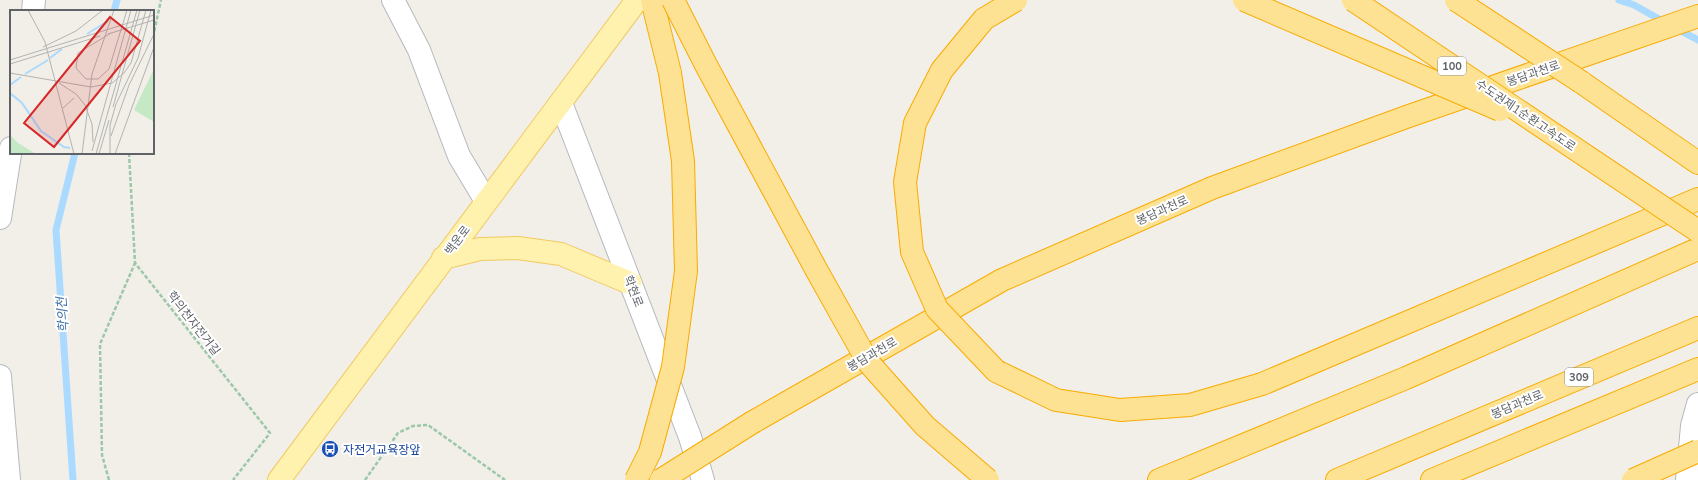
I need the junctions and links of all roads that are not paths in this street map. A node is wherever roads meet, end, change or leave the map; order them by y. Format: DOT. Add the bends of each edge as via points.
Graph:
graph roads {
  1 [pos="34,0"];
  2 [pos="393,0"];
  3 [pos="637,0"];
  4 [pos="652,0"];
  5 [pos="673,0"];
  6 [pos="1016,0"];
  7 [pos="1244,0"];
  8 [pos="1353,0"];
  9 [pos="1456,0"];
  10 [pos="32,10"];
  11 [pos="1698,16"];
  12 [pos="561,103"];
  13 [pos="1550,132"];
  14 [pos="10,154"];
  15 [pos="1698,163"];
  16 [pos="1698,198"];
  17 [pos="486,202"];
  18 [pos="0,218"];
  19 [pos="1698,231"];
  20 [pos="1698,249"];
  21 [pos="443,258"];
  22 [pos="630,283"];
  23 [pos="1698,328"];
  24 [pos="1698,368"];
  25 [pos="0,376"];
  26 [pos="1698,404"];
  27 [pos="1698,451"];
  28 [pos="9,480"];
  29 [pos="279,480"];
  30 [pos="636,480"];
  31 [pos="661,480"];
  32 [pos="703,480"];
  33 [pos="988,480"];
  34 [pos="1159,480"];
  35 [pos="1337,480"];
  36 [pos="1432,480"];
  37 [pos="1633,480"];
  38 [pos="1687,480"];
  1 -- 10 [label="street"];
  2 -- 17 [label="street" via="419,50 459,156"];
  3 -- 12 [label="main road, 백운로"];
  4 -- 30 [label="highway, bridge" via="670,73 684,161 686,271 673,367 650,452"];
  5 -- 33 [label="highway, bridge" via="868,362 925,426"];
  6 -- 16 [label="highway, bridge" via="984,19 942,70 915,123 905,182 912,252 937,309 996,371 1056,400 1120,410 1190,405 1262,384"];
  7 -- 13 [label="highway, bridge"];
  8 -- 13 [label="highway, 수도권제1순환고속도로 / 100, bridge"];
  9 -- 15 [label="highway, bridge"];
  11 -- 31 [label="highway, 봉담과천로, bridge" via="1409,116 1212,188 1002,280 753,422"];
  12 -- 17 [label="main road, 백운로"];
  12 -- 22 [label="street, 학현로"];
  13 -- 19 [label="highway, 수도권제1순환고속도로 / 100, bridge"];
  14 -- 18 [label="street"];
  17 -- 21 [label="main road, 백운로"];
  20 -- 34 [label="highway" via="1406,378"];
  21 -- 22 [label="main road" via="480,249 518,248 561,254"];
  21 -- 29 [label="main road, 백운로"];
  22 -- 32 [label="street, 학현로" via="690,437"];
  23 -- 35 [label="highway, 봉담과천로 / 309"];
  24 -- 36 [label="highway"];
  25 -- 28 [label="street"];
  26 -- 38 [label="street" via="1692,426"];
  27 -- 37 [label="highway, bridge"];
}
